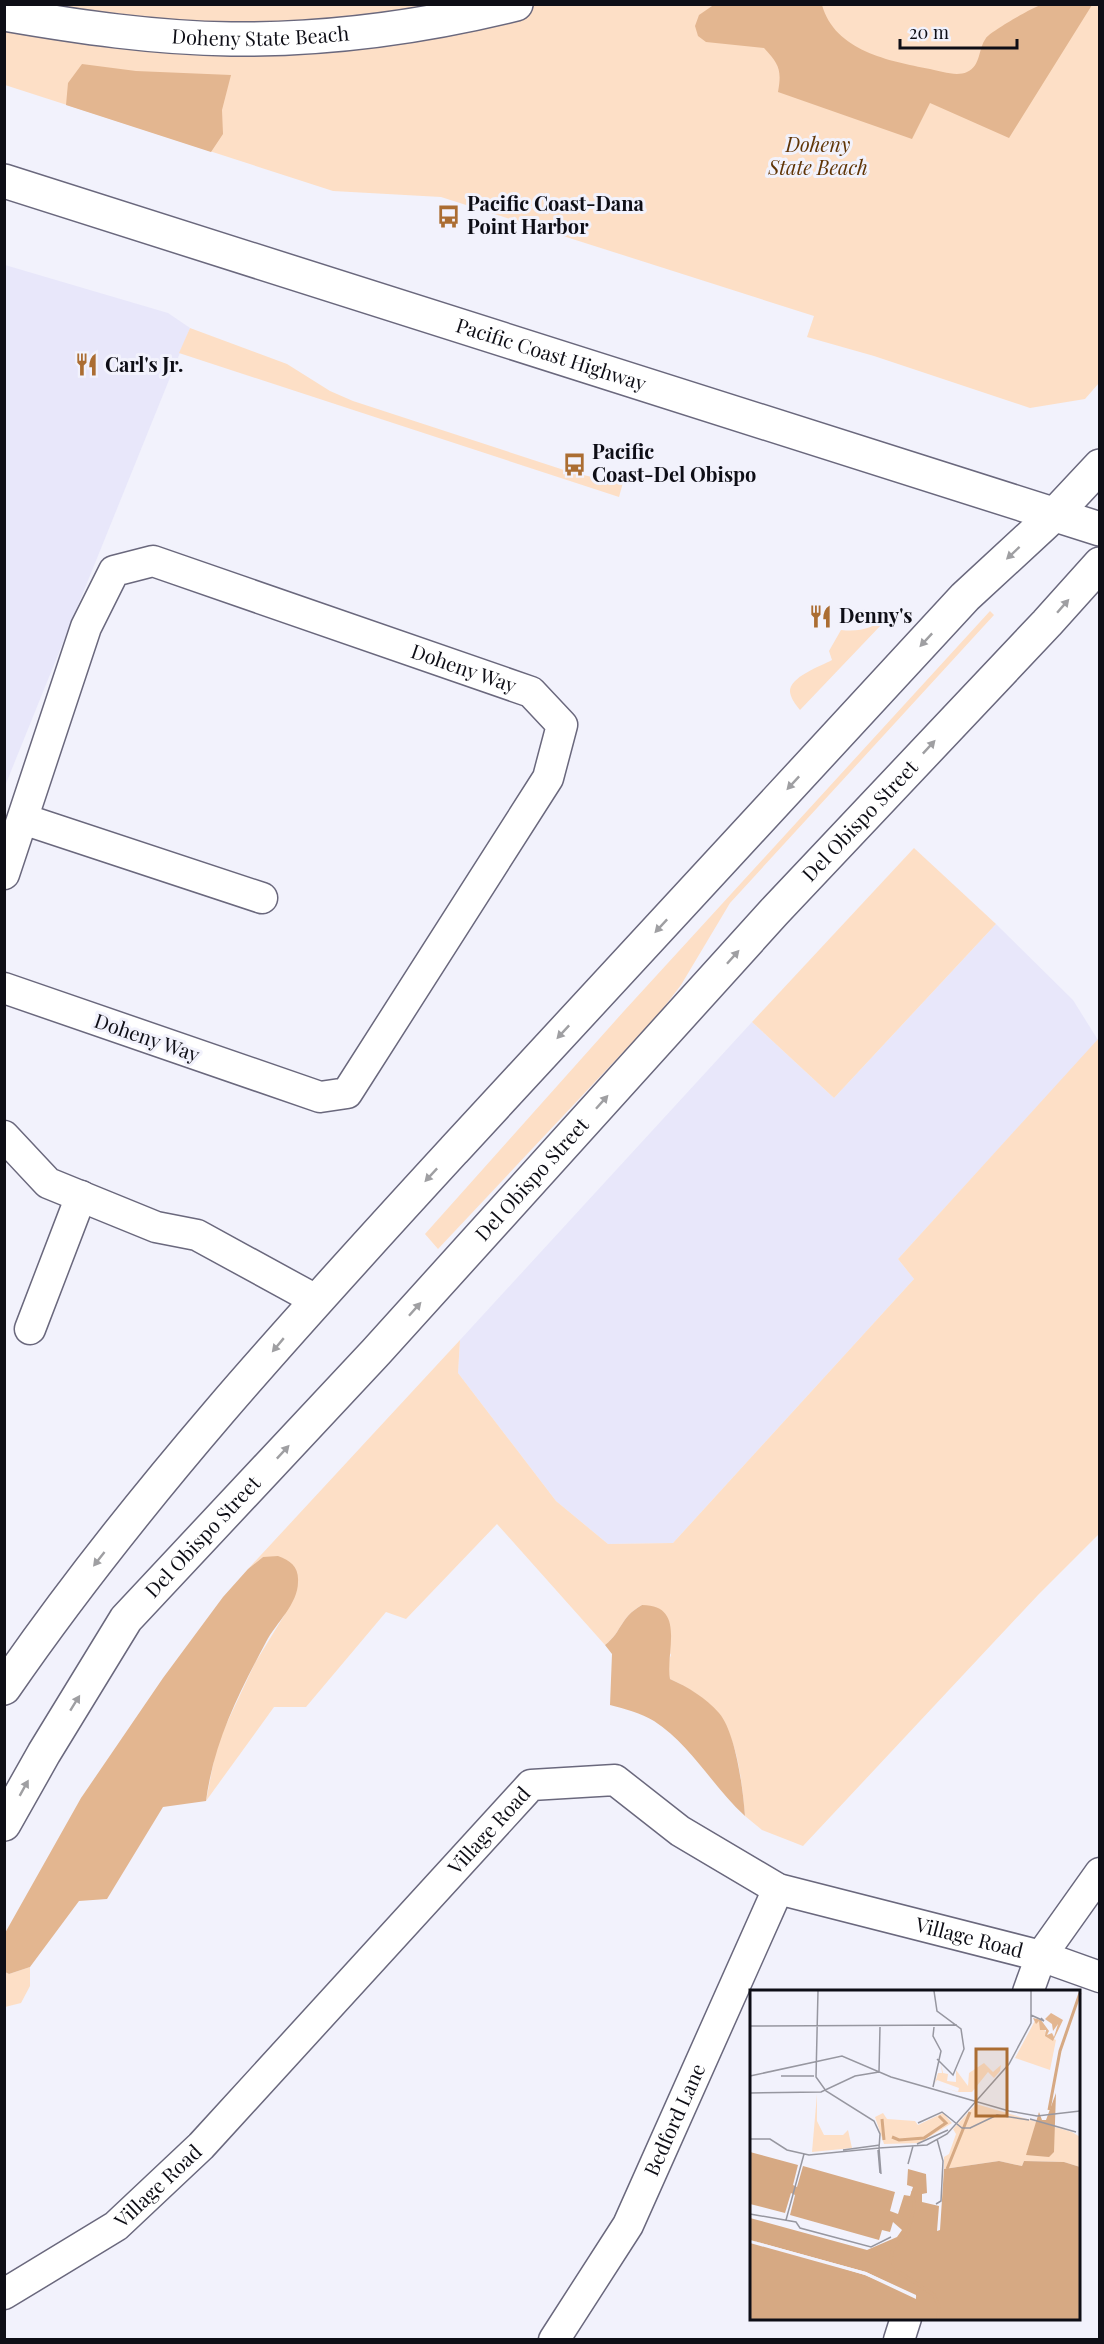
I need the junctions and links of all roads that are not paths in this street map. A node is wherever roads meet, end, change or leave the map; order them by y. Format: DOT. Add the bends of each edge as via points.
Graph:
graph roads {
  1 [pos="516,4"];
  2 [pos="4,14"];
  3 [pos="72,15"];
  4 [pos="4,181"];
  5 [pos="1100,466"];
  6 [pos="1056,513"];
  7 [pos="1100,528"];
  8 [pos="1100,564"];
  9 [pos="23,819"];
  10 [pos="4,874"];
  11 [pos="262,898"];
  12 [pos="4,988"];
  13 [pos="4,1136"];
  14 [pos="81,1196"];
  15 [pos="316,1300"];
  16 [pos="30,1329"];
  17 [pos="4,1688"];
  18 [pos="4,1824"];
  19 [pos="1100,1873"];
  20 [pos="778,1889"];
  21 [pos="1041,1956"];
  22 [pos="1100,1977"];
  23 [pos="1029,1990"];
  24 [pos="4,2294"];
  25 [pos="906,2320"];
  26 [pos="554,2340"];
  27 [pos="898,2340"];
  1 -- 3 [label="main road, Doheny State Beach" via="454,19 361,32 232,39 146,35"];
  2 -- 3 [label="main road, Doheny State Beach"];
  4 -- 6 [label="main road, Pacific Coast Highway"];
  5 -- 6 [label="main road"];
  6 -- 7 [label="main road, Pacific Coast Highway"];
  6 -- 15 [label="main road, one-way" via="965,597"];
  18 -- 8 [label="main road, Del Obispo Street, one-way" via="126,1620 376,1352 774,912"];
  9 -- 10 [label="street, Doheny Way"];
  9 -- 11 [label="street"];
  9 -- 12 [label="street, Doheny Way" via="86,627 114,571 153,561 531,692 562,725 548,778 347,1093 320,1097"];
  13 -- 14 [label="street" via="48,1183"];
  14 -- 15 [label="street" via="156,1227 197,1235"];
  14 -- 16 [label="street"];
  15 -- 17 [label="main road, one-way" via="136,1513"];
  19 -- 21 [label="street"];
  20 -- 21 [label="street, Village Road"];
  20 -- 24 [label="street, Village Road" via="680,1832 615,1780 531,1785 201,2146 116,2226"];
  20 -- 26 [label="street, Bedford Lane" via="628,2225"];
  21 -- 22 [label="street, Village Road"];
  21 -- 23 [label="street"];
  25 -- 27 [label="street"];
}
